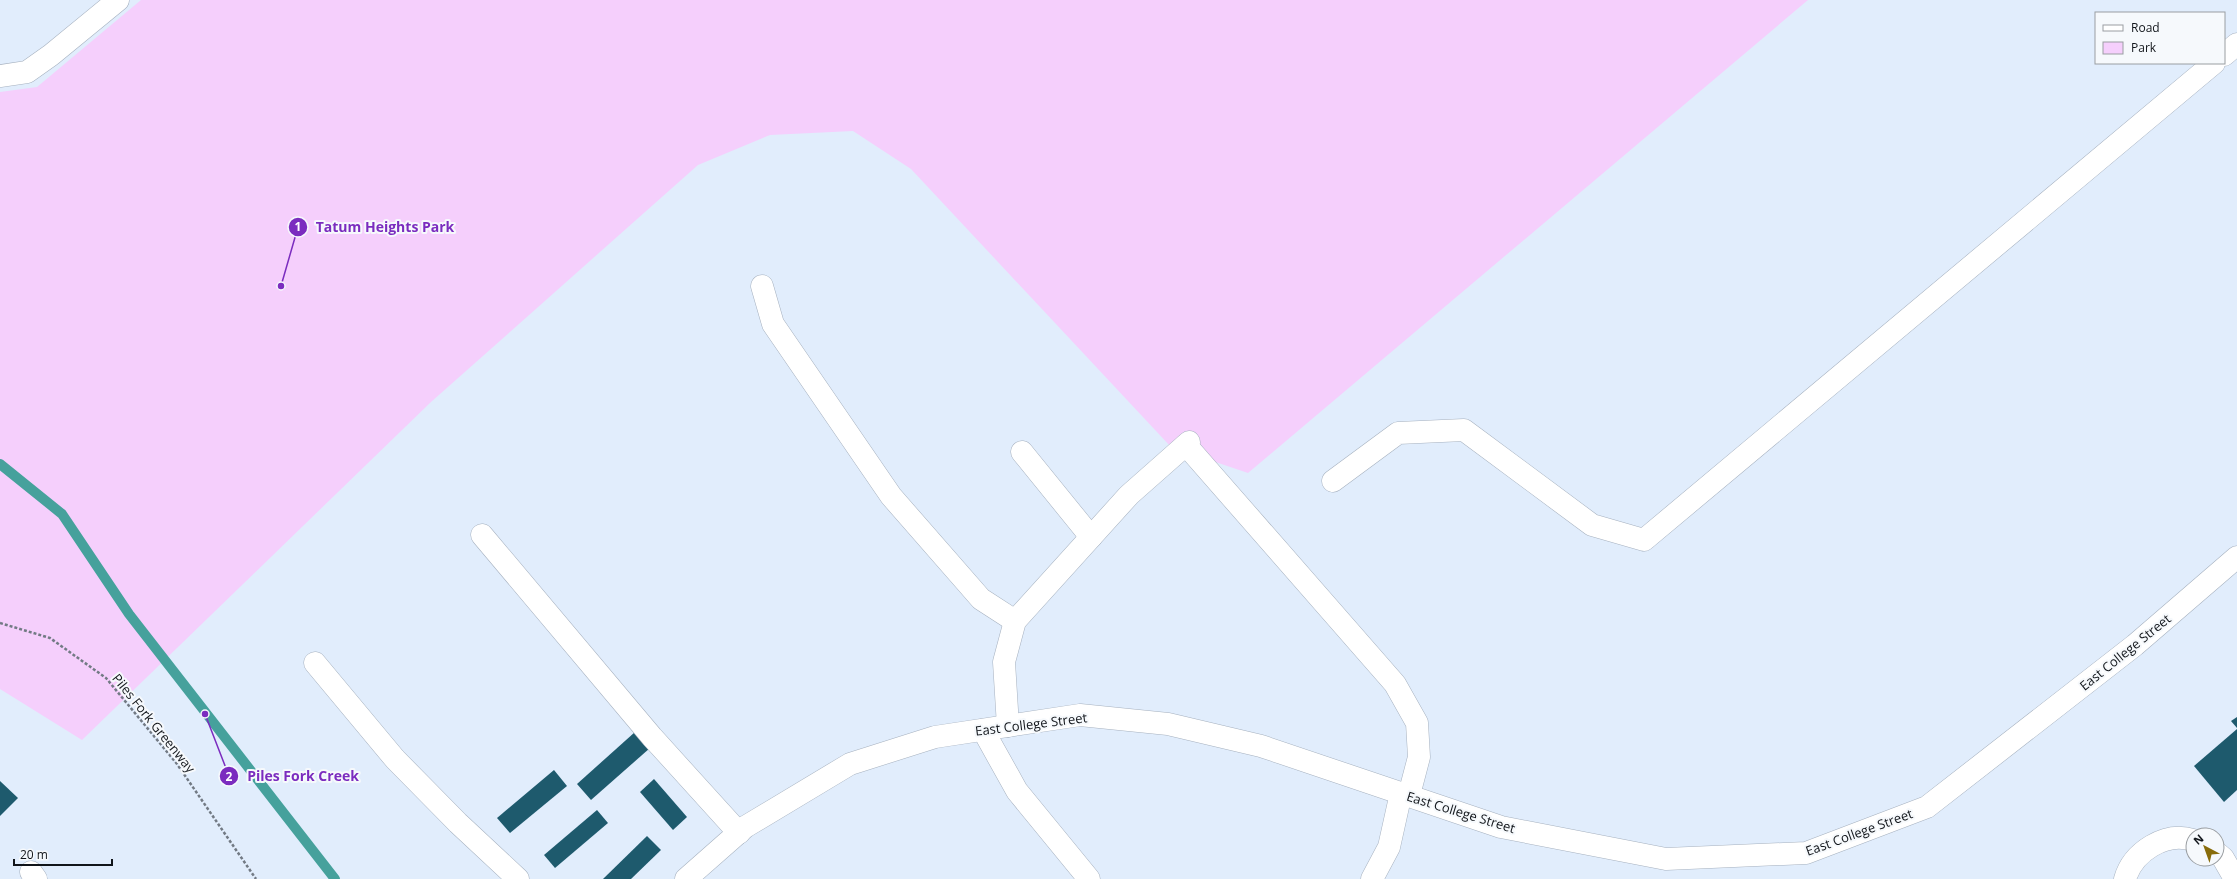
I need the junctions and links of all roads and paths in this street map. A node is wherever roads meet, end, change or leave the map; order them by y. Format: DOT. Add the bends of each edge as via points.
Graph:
graph roads {
  1 [pos="118,0"];
  2 [pos="2237,44"];
  3 [pos="2225,54"];
  4 [pos="2213,64"];
  5 [pos="0,76"];
  6 [pos="762,286"];
  7 [pos="1022,452"];
  8 [pos="1333,481"];
  9 [pos="482,535"];
  10 [pos="1092,537"];
  11 [pos="2237,557"];
  12 [pos="1015,621"];
  13 [pos="0,623"];
  14 [pos="316,663"];
  15 [pos="1008,726"];
  16 [pos="983,730"];
  17 [pos="1405,794"];
  18 [pos="739,833"];
  19 [pos="2185,840"];
  20 [pos="2226,852"];
  21 [pos="256,879"];
  22 [pos="518,879"];
  23 [pos="686,879"];
  24 [pos="1089,879"];
  25 [pos="1372,879"];
  26 [pos="2125,879"];
  27 [pos="2235,879"];
  1 -- 5 [label="street" via="51,55 26,72"];
  2 -- 3 [label="street"];
  4 -- 8 [label="street" via="1644,540 1592,525 1464,430 1398,433"];
  6 -- 12 [label="street" via="773,324 891,496 981,599"];
  7 -- 10 [label="street"];
  9 -- 18 [label="street" via="652,737"];
  10 -- 12 [label="street"];
  10 -- 17 [label="street" via="1129,495 1187,444 1395,684 1417,723 1419,757"];
  11 -- 17 [label="street, East College Street" via="2135,645 1927,807 1806,853 1666,859 1501,827"];
  12 -- 15 [label="street" via="1004,662"];
  13 -- 21 [label="path, Piles Fork Greenway" via="50,638 106,678 177,764"];
  14 -- 22 [label="street" via="395,759"];
  15 -- 16 [label="street, East College Street"];
  15 -- 17 [label="street, East College Street" via="1080,715 1168,724 1261,746"];
  16 -- 18 [label="street, East College Street" via="935,737 850,764"];
  16 -- 24 [label="street" via="1017,791"];
  17 -- 25 [label="street" via="1389,847"];
  18 -- 23 [label="street, East College Street"];
  19 -- 26 [label="street" via="2171,839 2153,845 2137,857"];
  20 -- 27 [label="street"];
}
